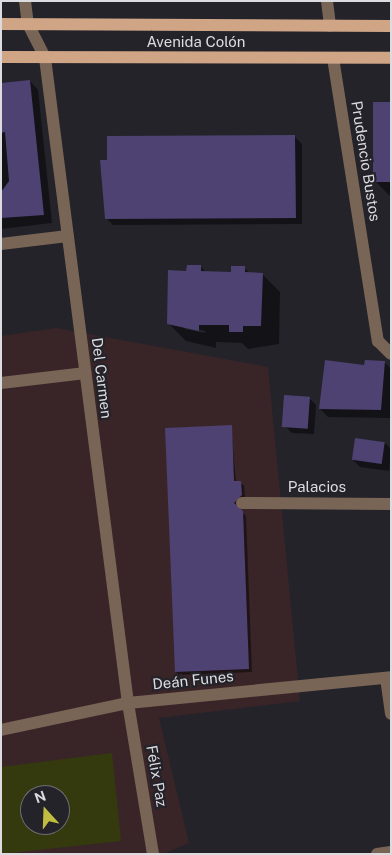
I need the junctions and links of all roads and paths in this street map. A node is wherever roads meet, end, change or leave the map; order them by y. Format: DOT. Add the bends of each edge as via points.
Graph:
graph roads {
  1 [pos="26,1"];
  2 [pos="327,1"];
  3 [pos="1,24"];
  4 [pos="28,24"];
  5 [pos="330,26"];
  6 [pos="391,26"];
  7 [pos="1,57"];
  8 [pos="45,58"];
  9 [pos="334,58"];
  10 [pos="391,58"];
  11 [pos="68,236"];
  12 [pos="1,244"];
  13 [pos="389,354"];
  14 [pos="85,373"];
  15 [pos="1,383"];
  16 [pos="242,503"];
  17 [pos="391,504"];
  18 [pos="389,677"];
  19 [pos="128,703"];
  20 [pos="391,714"];
  21 [pos="1,730"];
  22 [pos="391,852"];
  23 [pos="153,854"];
  24 [pos="377,854"];
  1 -- 4 [label="street"];
  2 -- 5 [label="street"];
  3 -- 4 [label="main road, Avenida Colón"];
  4 -- 5 [label="main road, Avenida Colón"];
  4 -- 8 [label="street, Del Carmen"];
  5 -- 6 [label="main road, Avenida Colón"];
  7 -- 8 [label="main road, Avenida Colón"];
  8 -- 9 [label="main road, Avenida Colón"];
  8 -- 11 [label="street, Del Carmen"];
  9 -- 10 [label="main road, Avenida Colón"];
  9 -- 13 [label="street, Prudencio Bustos" via="378,341"];
  11 -- 12 [label="street"];
  11 -- 14 [label="street, Del Carmen"];
  14 -- 15 [label="street"];
  14 -- 19 [label="street, Del Carmen"];
  16 -- 17 [label="street, Palacios"];
  18 -- 19 [label="street, Deán Funes"];
  18 -- 20 [label="street"];
  19 -- 21 [label="street, Deán Funes"];
  19 -- 23 [label="street, Félix Paz"];
  22 -- 24 [label="street"];
}
